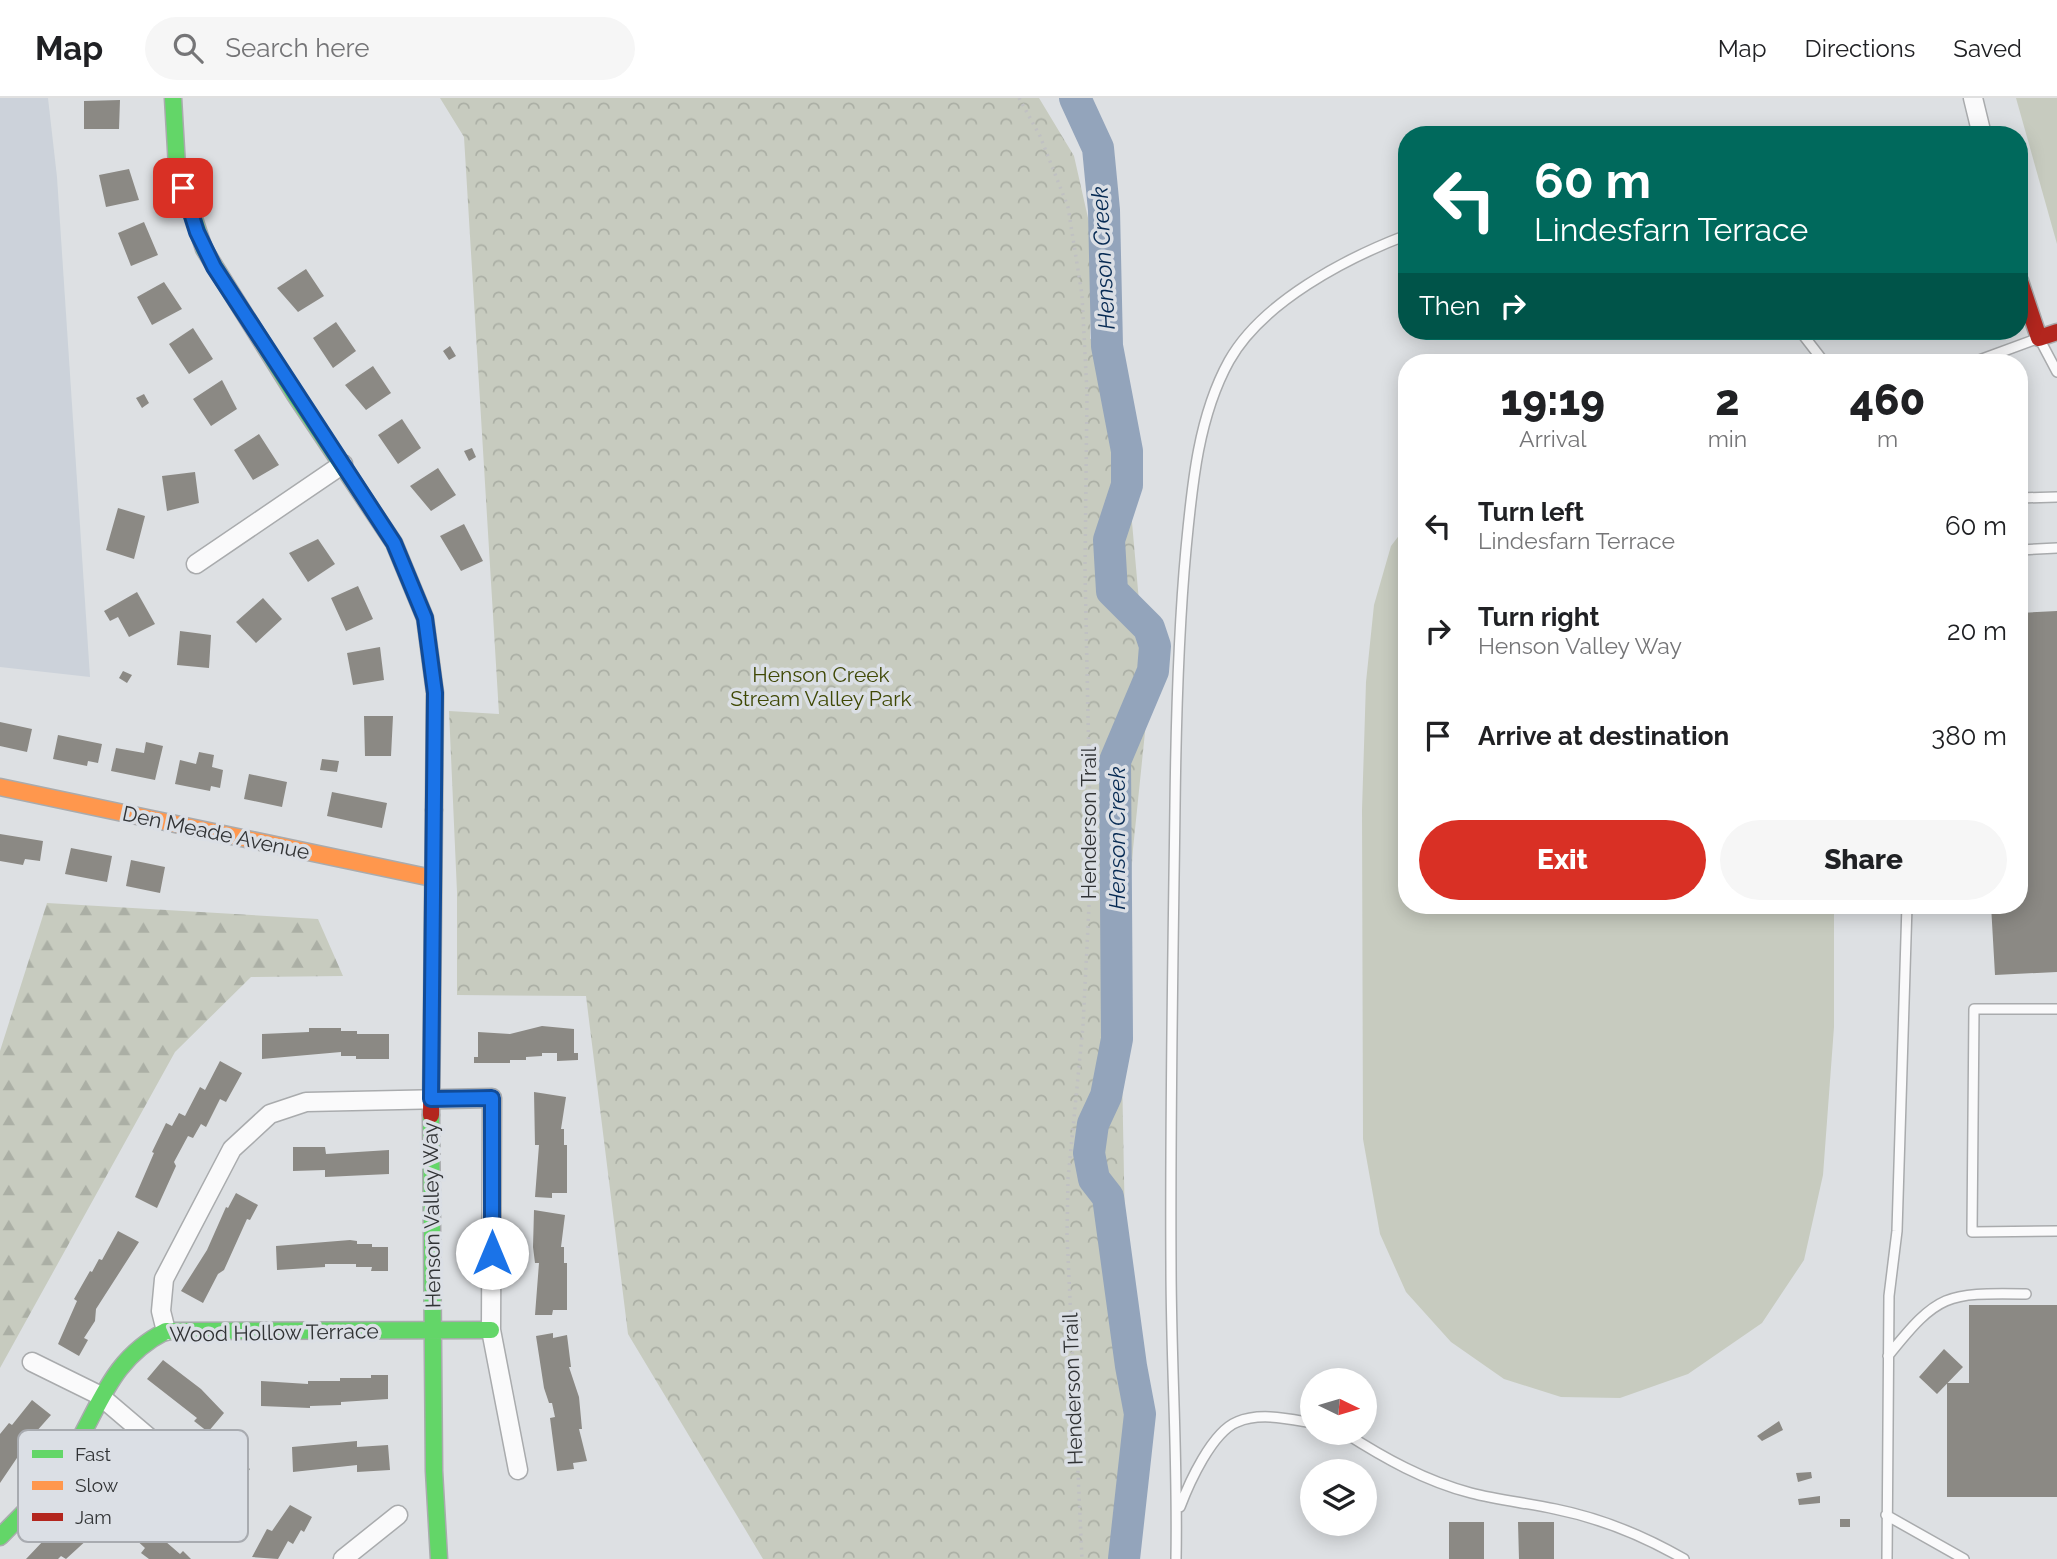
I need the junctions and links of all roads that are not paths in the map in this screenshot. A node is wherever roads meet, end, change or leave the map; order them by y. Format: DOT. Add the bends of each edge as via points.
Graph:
graph roads {
  1 [pos="173,98"];
  2 [pos="1973,98"];
  3 [pos="1980,126"];
  4 [pos="1398,238"];
  5 [pos="2028,305"];
  6 [pos="2057,332"];
  7 [pos="2039,338"];
  8 [pos="1996,354"];
  9 [pos="2057,372"];
  10 [pos="343,464"];
  11 [pos="2057,497"];
  12 [pos="2028,498"];
  13 [pos="2057,548"];
  14 [pos="2028,550"];
  15 [pos="195,564"];
  16 [pos="0,787"];
  17 [pos="432,878"];
  18 [pos="1908,914"];
  19 [pos="2057,1009"];
  20 [pos="431,1099"];
  21 [pos="2057,1231"];
  22 [pos="2026,1294"];
  23 [pos="491,1330"];
  24 [pos="166,1331"];
  25 [pos="434,1331"];
  26 [pos="1888,1356"];
  27 [pos="32,1362"];
  28 [pos="99,1395"];
  29 [pos="1300,1421"];
  30 [pos="82,1430"];
  31 [pos="140,1430"];
  32 [pos="1365,1446"];
  33 [pos="518,1470"];
  34 [pos="1179,1512"];
  35 [pos="397,1515"];
  36 [pos="1886,1515"];
  37 [pos="18,1518"];
  38 [pos="0,1537"];
  39 [pos="343,1559"];
  40 [pos="439,1559"];
  41 [pos="1176,1559"];
  42 [pos="1684,1559"];
  43 [pos="1887,1559"];
  44 [pos="1964,1559"];
  1 -- 10 [label="street, Henson Valley Way" via="177,167 204,249"];
  2 -- 3 [label="street"];
  4 -- 34 [label="lane" via="1305,285 1279,304 1230,358 1216,389 1193,477 1177,652 1171,1265"];
  5 -- 7 [label="street"];
  6 -- 7 [label="street"];
  7 -- 8 [label="lane"];
  7 -- 9 [label="lane"];
  10 -- 15 [label="street"];
  10 -- 17 [label="street, Henson Valley Way" via="394,543 425,618 435,693"];
  11 -- 12 [label="lane"];
  13 -- 14 [label="lane"];
  16 -- 17 [label="street, Den Meade Avenue"];
  17 -- 20 [label="street, Henson Valley Way"];
  18 -- 26 [label="lane"];
  19 -- 21 [label="lane" via="1974,1009 1972,1232"];
  20 -- 23 [label="street" via="492,1098"];
  20 -- 24 [label="street" via="306,1101 270,1114 255,1126 232,1149 164,1279 161,1311"];
  20 -- 25 [label="street, Henson Valley Way"];
  22 -- 26 [label="lane" via="1964,1293 1948,1298 1929,1310"];
  23 -- 25 [label="street, Wood Hollow Terrace"];
  23 -- 33 [label="street"];
  24 -- 25 [label="street, Wood Hollow Terrace"];
  24 -- 28 [label="street, Wood Hollow Terrace" via="150,1337 128,1356"];
  25 -- 40 [label="street, Henson Valley Way"];
  26 -- 36 [label="lane"];
  27 -- 28 [label="street"];
  28 -- 30 [label="street, Wood Hollow Terrace"];
  28 -- 31 [label="street"];
  29 -- 34 [label="lane" via="1273,1417 1235,1422 1219,1437 1189,1484"];
  32 -- 42 [label="lane" via="1469,1493 1606,1523 1653,1540"];
  34 -- 41 [label="lane"];
  35 -- 39 [label="street"];
  36 -- 43 [label="lane"];
  36 -- 44 [label="lane"];
  37 -- 38 [label="street, Wood Hollow Terrace"];
}
